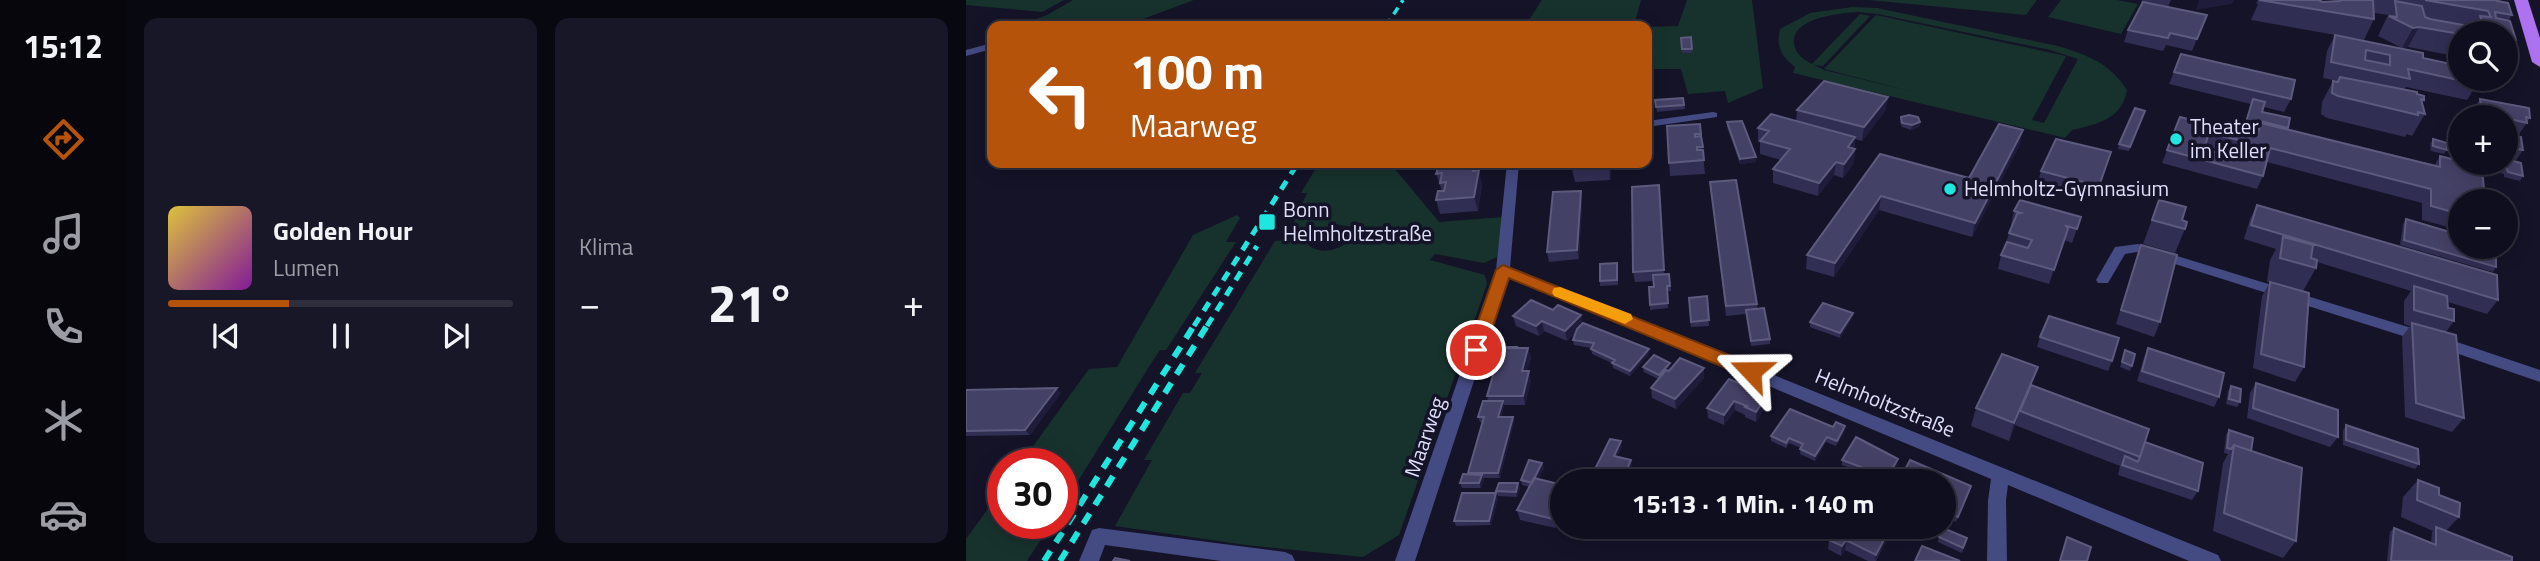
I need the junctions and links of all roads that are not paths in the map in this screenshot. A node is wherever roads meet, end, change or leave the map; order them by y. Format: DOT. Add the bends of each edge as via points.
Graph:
graph roads {
  1 [pos="2521,0"];
  2 [pos="987,48"];
  3 [pos="966,54"];
  4 [pos="987,55"];
  5 [pos="2540,62"];
  6 [pos="1713,115"];
  7 [pos="1652,123"];
  8 [pos="1513,168"];
  9 [pos="1503,270"];
  10 [pos="2103,280"];
  11 [pos="2540,376"];
  12 [pos="2001,474"];
  13 [pos="1089,561"];
  14 [pos="1285,561"];
  15 [pos="1405,561"];
  16 [pos="1997,561"];
  17 [pos="2211,561"];
  1 -- 5 [label="main road"];
  2 -- 3 [label="street"];
  3 -- 4 [label="street"];
  6 -- 7 [label="street"];
  8 -- 9 [label="street, Maarweg"];
  9 -- 12 [label="street, Helmholtzstraße"];
  9 -- 15 [label="street, Maarweg"];
  10 -- 11 [label="street" via="2120,250 2138,248"];
  12 -- 16 [label="street"];
  12 -- 17 [label="street, Helmholtzstraße"];
  13 -- 14 [label="street" via="1099,536"];
}
